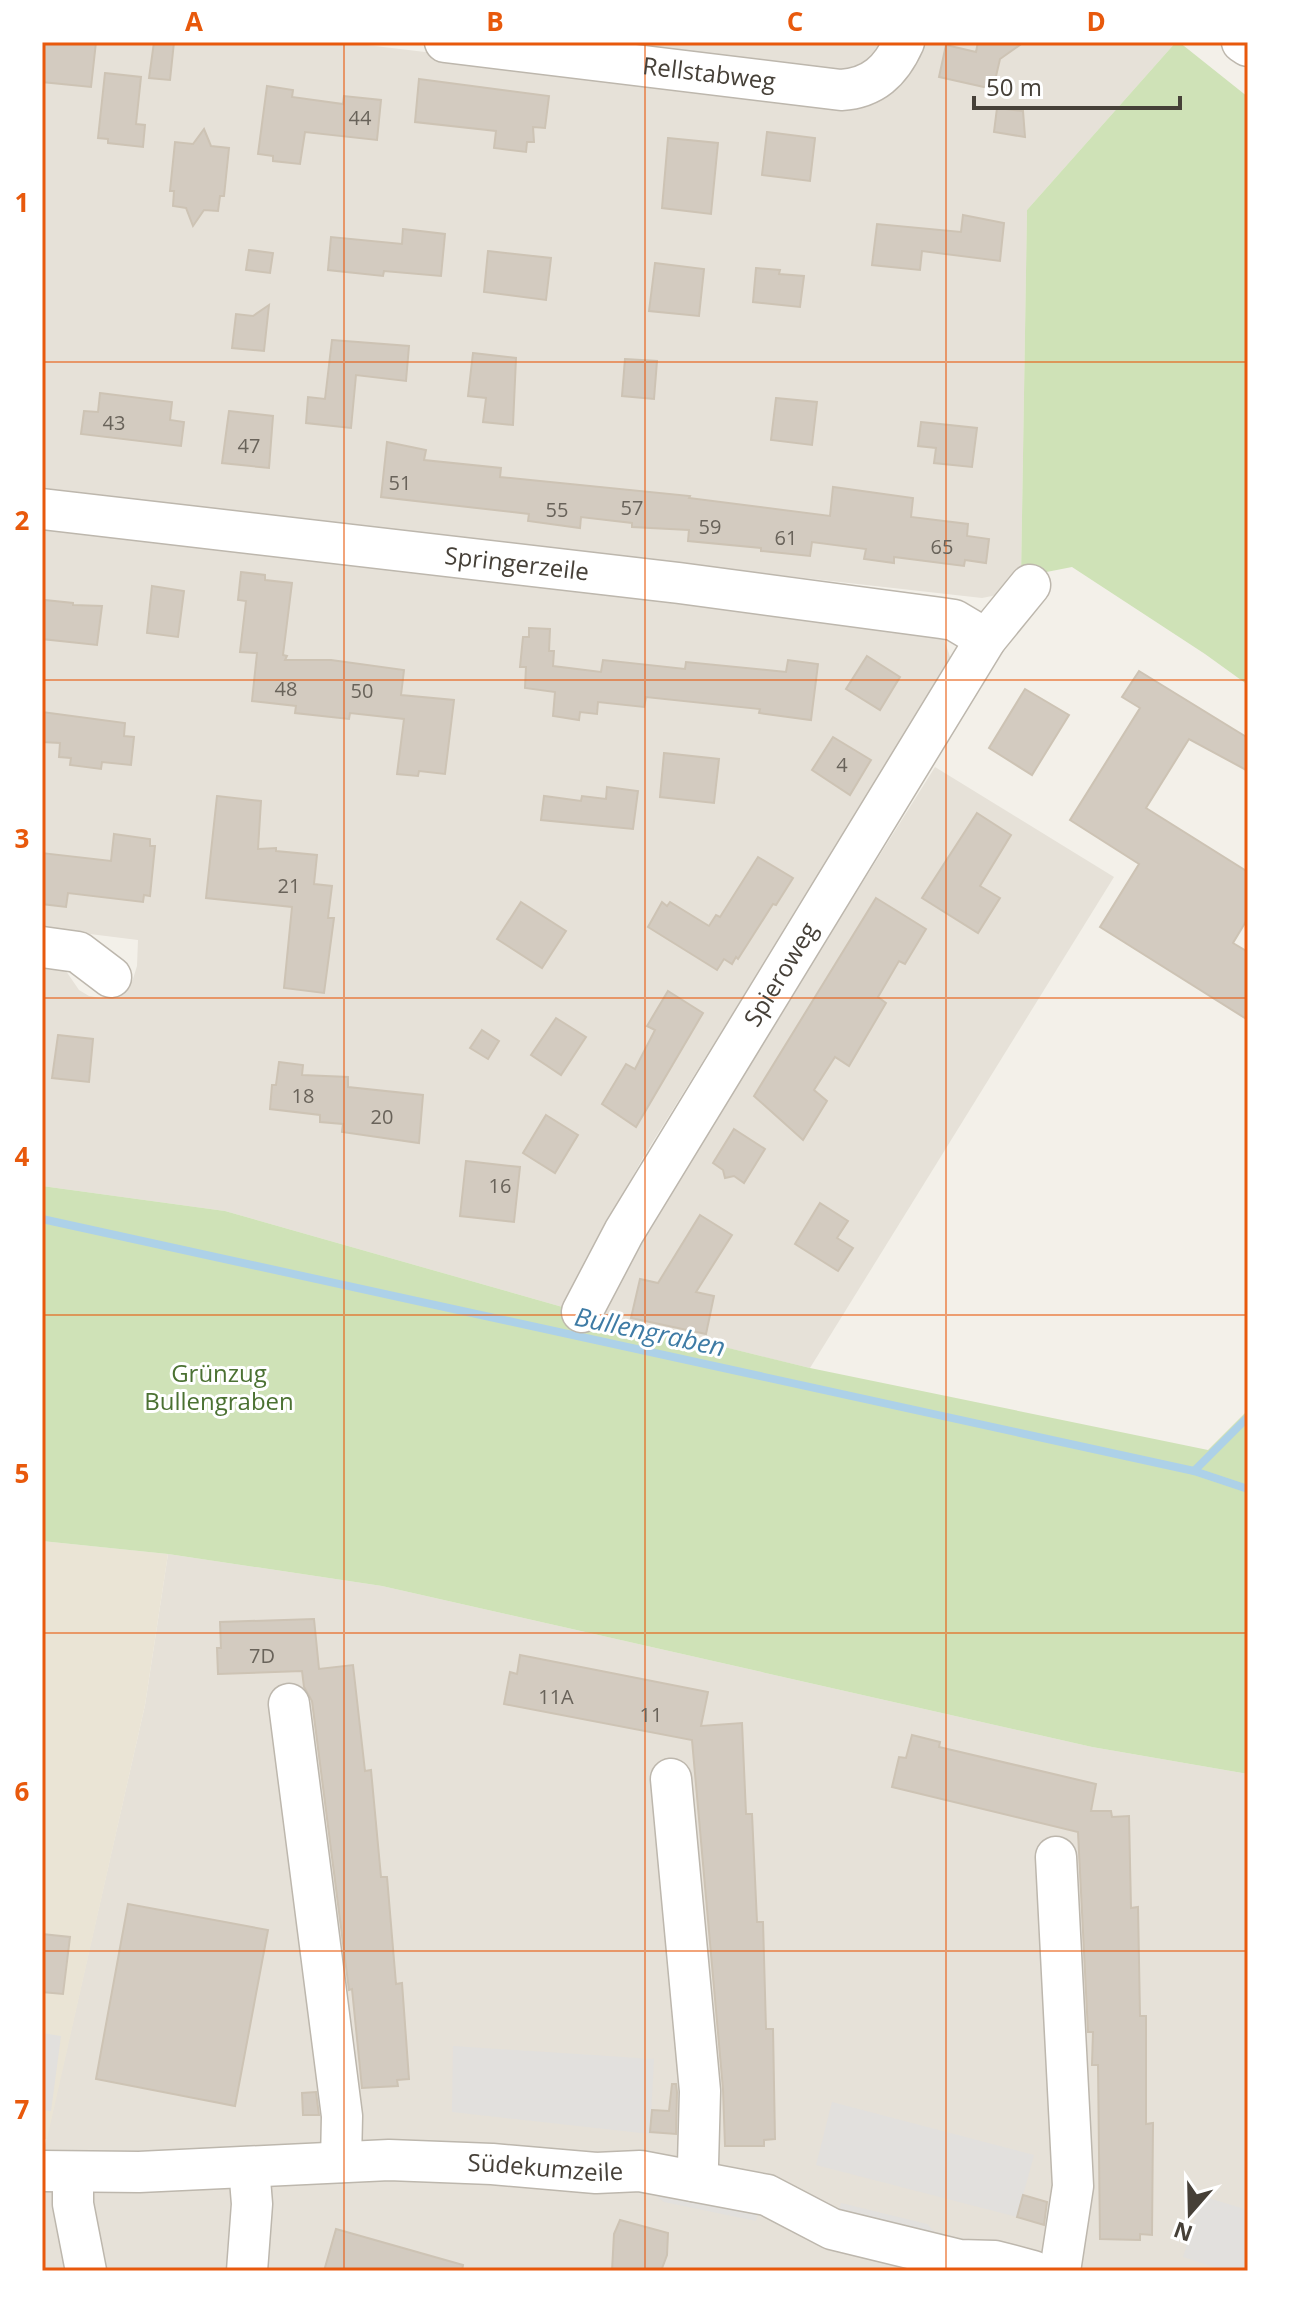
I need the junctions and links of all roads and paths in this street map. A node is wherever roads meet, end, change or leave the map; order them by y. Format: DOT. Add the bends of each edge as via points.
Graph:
graph roads {
  1 [pos="445,42"];
  2 [pos="904,42"];
  3 [pos="1242,42"];
  4 [pos="1248,46"];
  5 [pos="42,509"];
  6 [pos="1030,585"];
  7 [pos="986,639"];
  8 [pos="42,947"];
  9 [pos="111,977"];
  10 [pos="582,1312"];
  11 [pos="289,1704"];
  12 [pos="671,1779"];
  13 [pos="1056,1857"];
  14 [pos="341,2162"];
  15 [pos="249,2167"];
  16 [pos="58,2172"];
  17 [pos="694,2181"];
  18 [pos="86,2271"];
  19 [pos="247,2271"];
  20 [pos="1033,2271"];
  21 [pos="1060,2271"];
  1 -- 2 [label="street, Rellstabweg" via="841,90 859,89 881,77"];
  3 -- 4 [label="street"];
  5 -- 7 [label="street, Springerzeile" via="941,618"];
  6 -- 7 [label="street, Spieroweg"];
  7 -- 10 [label="street, Spieroweg" via="624,1232"];
  8 -- 9 [label="street" via="78,952"];
  11 -- 14 [label="street" via="342,2116"];
  12 -- 17 [label="street" via="700,2091"];
  13 -- 21 [label="street" via="1073,2186"];
  14 -- 15 [label="street, Südekumzeile"];
  14 -- 17 [label="street, Südekumzeile" via="640,2171"];
  15 -- 16 [label="street, Südekumzeile"];
  15 -- 19 [label="street"];
  16 -- 18 [label="street" via="73,2204"];
  17 -- 20 [label="street, Südekumzeile" via="767,2195 832,2229 959,2260 995,2261"];
}
